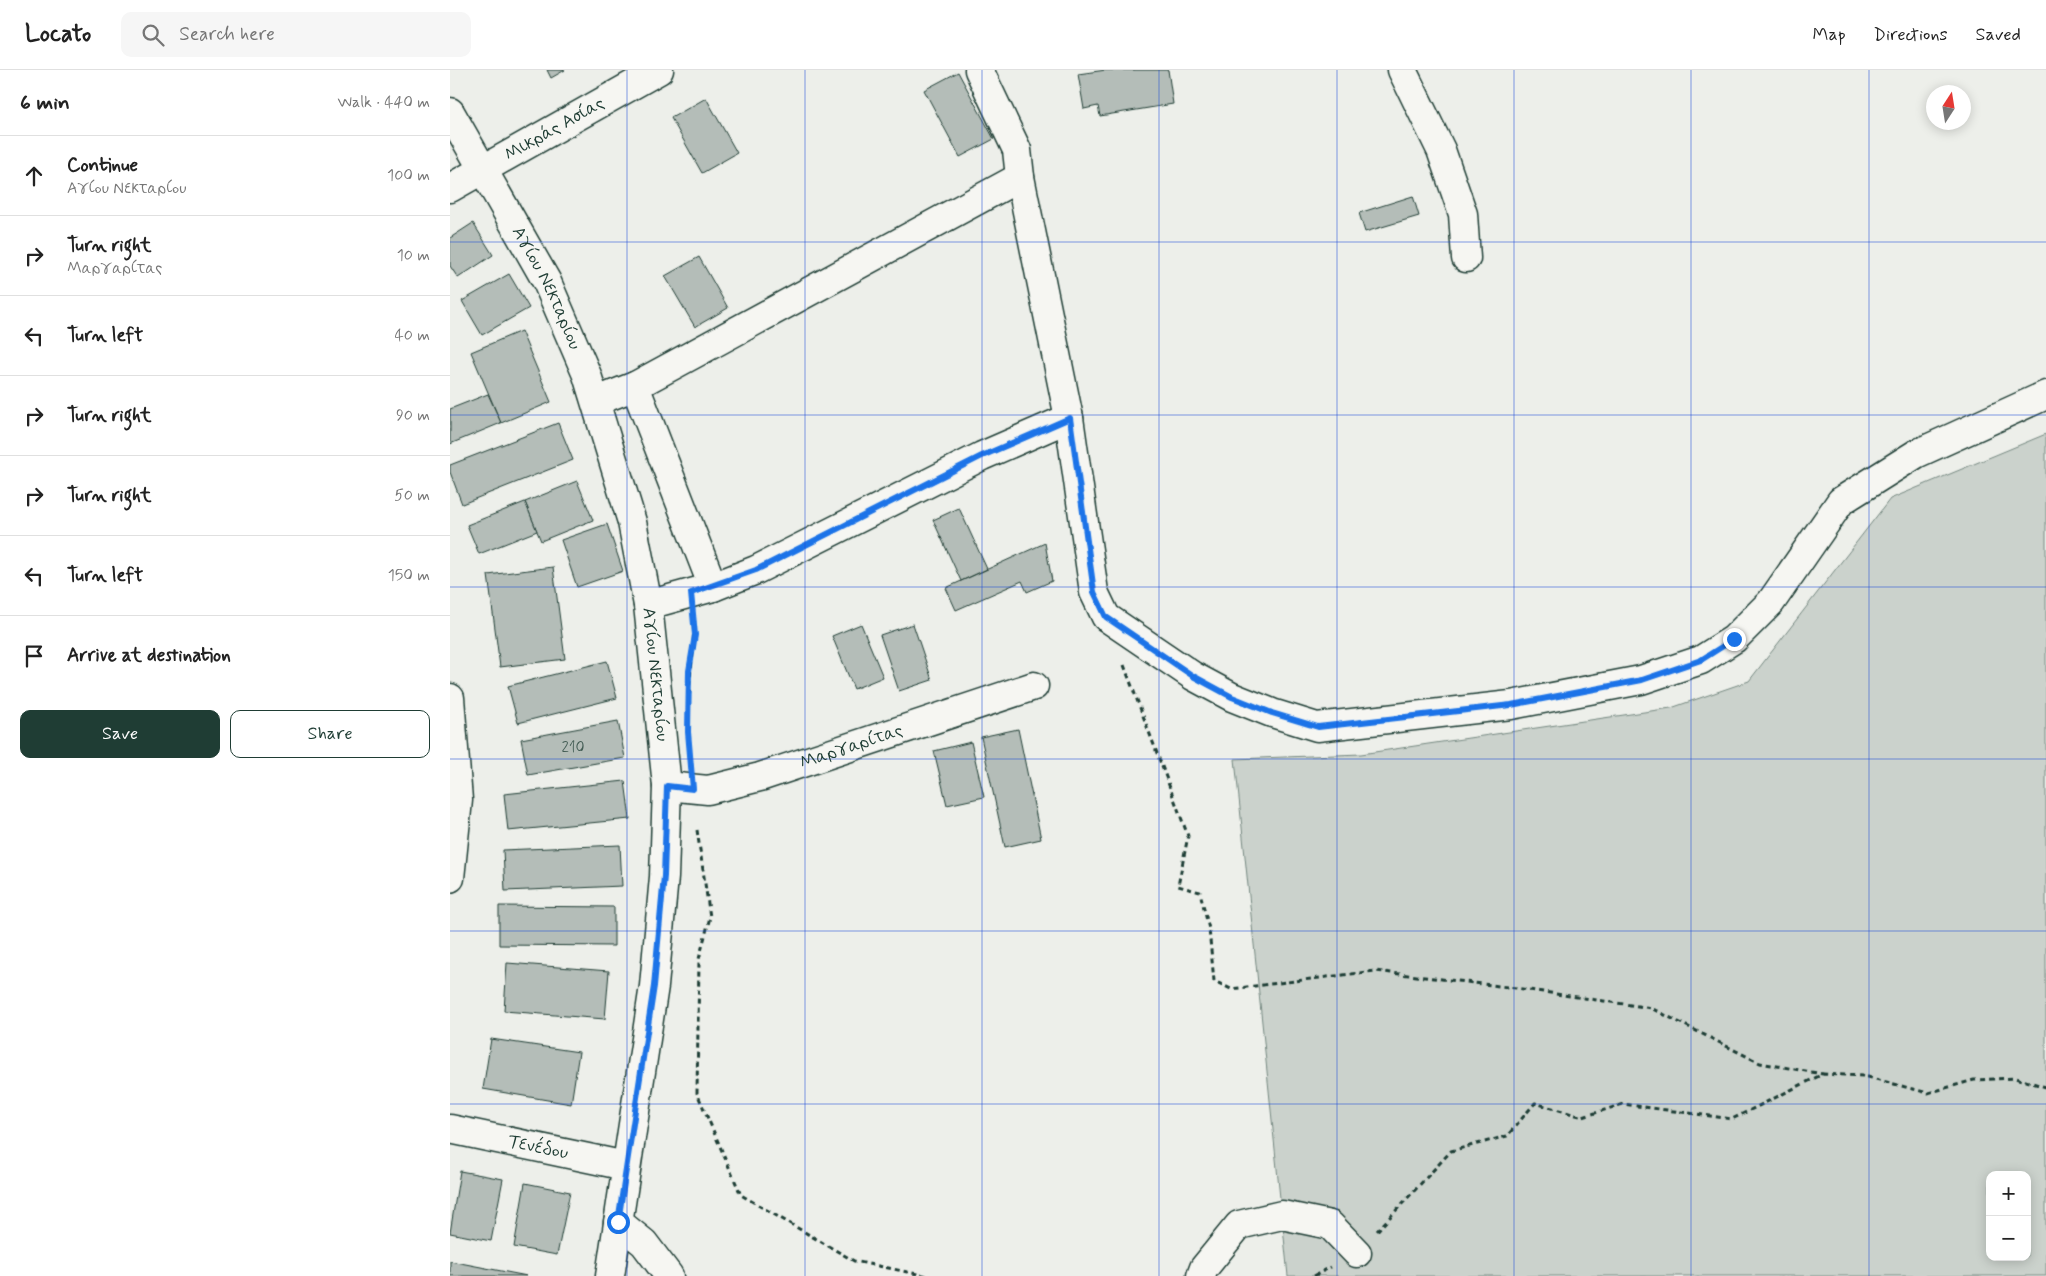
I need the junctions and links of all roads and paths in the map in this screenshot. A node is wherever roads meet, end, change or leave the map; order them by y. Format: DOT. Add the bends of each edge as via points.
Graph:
graph roads {
  1 [pos="979,70"];
  2 [pos="1402,70"];
  3 [pos="652,72"];
  4 [pos="450,112"];
  5 [pos="484,169"];
  6 [pos="1020,177"];
  7 [pos="450,188"];
  8 [pos="1466,258"];
  9 [pos="634,386"];
  10 [pos="2046,395"];
  11 [pos="597,401"];
  12 [pos="1070,418"];
  13 [pos="702,590"];
  14 [pos="648,606"];
  15 [pos="1123,662"];
  16 [pos="1034,686"];
  17 [pos="689,697"];
  18 [pos="450,698"];
  19 [pos="451,726"];
  20 [pos="667,786"];
  21 [pos="693,789"];
  22 [pos="450,878"];
  23 [pos="1823,1074"];
  24 [pos="2046,1087"];
  25 [pos="450,1130"];
  26 [pos="626,1166"];
  27 [pos="618,1222"];
  28 [pos="1357,1253"];
  29 [pos="610,1276"];
  30 [pos="669,1276"];
  31 [pos="927,1276"];
  32 [pos="1201,1276"];
  33 [pos="1314,1276"];
  1 -- 6 [label="street" via="1016,150"];
  2 -- 8 [label="street" via="1441,150 1463,214"];
  3 -- 5 [label="street, Μικράς Ασίας"];
  4 -- 5 [label="street, Αγίου Νεκταρίου"];
  5 -- 7 [label="street, Μικράς Ασίας"];
  5 -- 11 [label="street, Αγίου Νεκταρίου" via="547,282"];
  6 -- 9 [label="street"];
  6 -- 12 [label="street"];
  9 -- 11 [label="street"];
  9 -- 13 [label="street"];
  10 -- 12 [label="street" via="1916,454 1841,502 1771,602 1734,639 1701,660 1642,680 1511,705 1318,727 1232,697 1193,676 1106,617 1094,592"];
  11 -- 14 [label="street, Αγίου Νεκταρίου" via="632,522"];
  12 -- 13 [label="street" via="982,456 811,544"];
  13 -- 14 [label="street"];
  13 -- 17 [label="path" via="689,671"];
  14 -- 20 [label="street, Αγίου Νεκταρίου"];
  15 -- 23 [label="path" via="1188,836 1178,886 1200,892 1209,929 1214,981 1231,989 1375,971 1642,1006 1760,1063"];
  16 -- 21 [label="street, Μαργαρίτας" via="760,777 708,790"];
  18 -- 19 [label="street"];
  19 -- 22 [label="street" via="458,800"];
  20 -- 21 [label="street, Μαργαρίτας"];
  20 -- 26 [label="street, Αγίου Νεκταρίου" via="664,876 654,986"];
  21 -- 31 [label="path" via="710,918 699,959 697,1093 741,1195 854,1261"];
  23 -- 24 [label="path" via="1864,1076 1928,1093 1982,1079 2014,1078"];
  23 -- 28 [label="path" via="1732,1119 1623,1104 1583,1117 1535,1103 1507,1136 1451,1151"];
  25 -- 26 [label="street, Τενέδου"];
  26 -- 27 [label="street, Αγίου Νεκταρίου"];
  27 -- 29 [label="street, Αγίου Νεκταρίου"];
  27 -- 30 [label="street" via="644,1243"];
  28 -- 32 [label="street" via="1330,1225 1282,1216 1239,1225"];
  28 -- 33 [label="path"];
}
